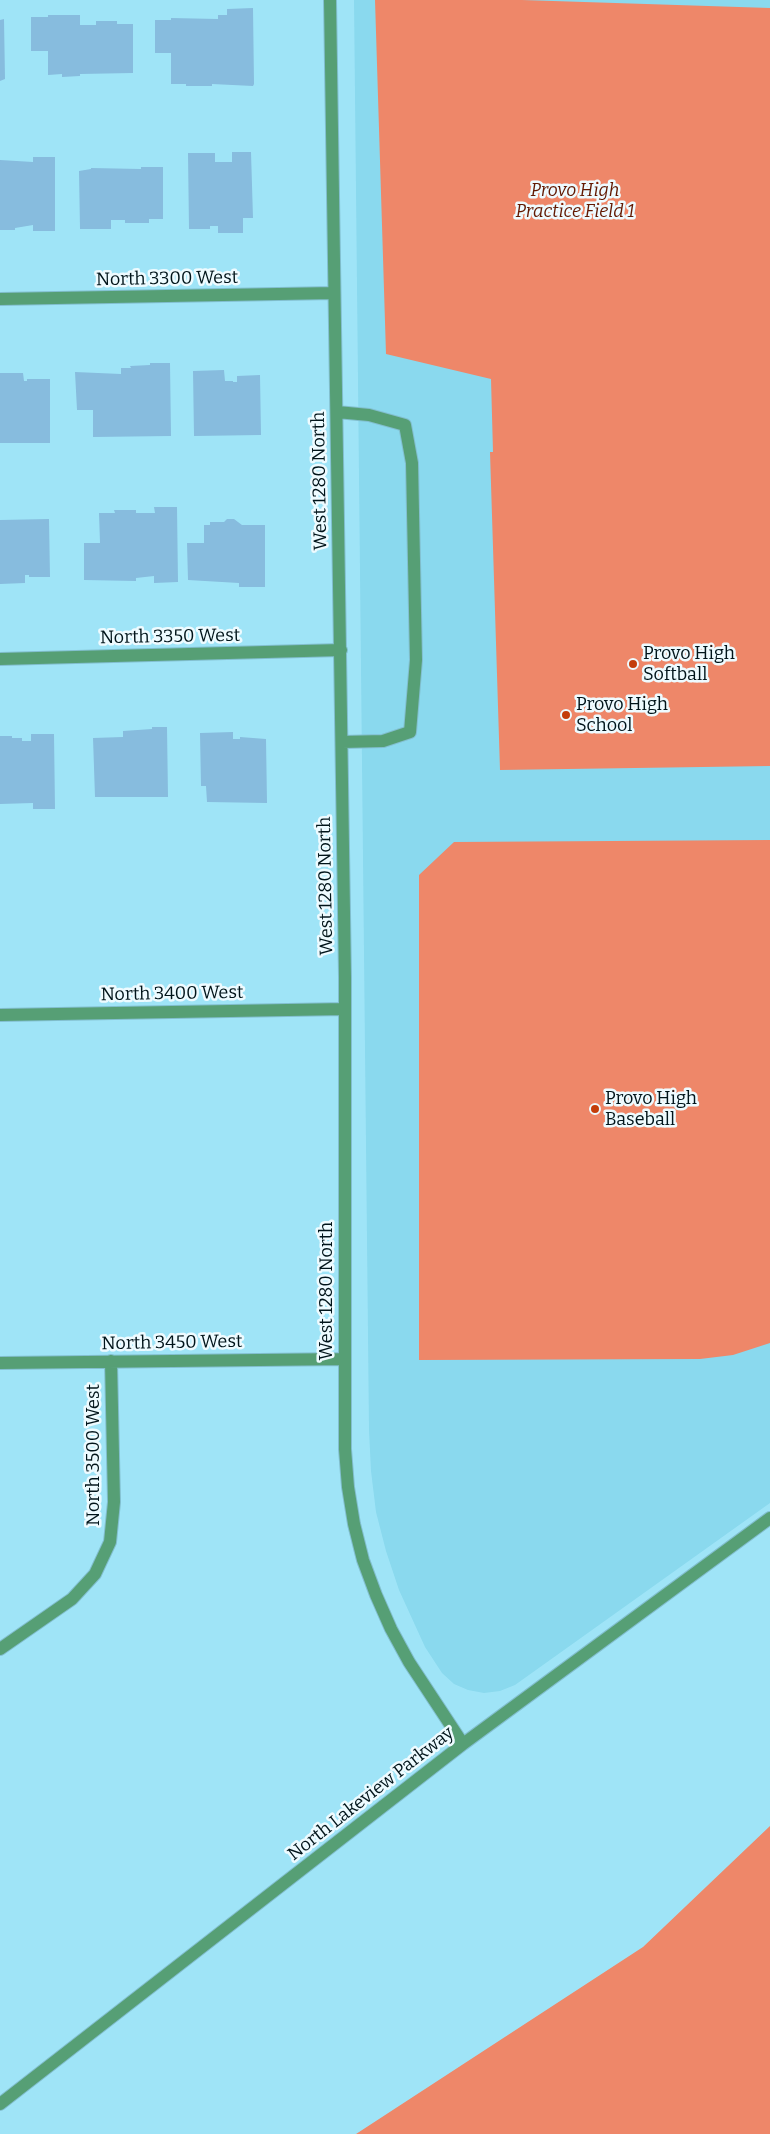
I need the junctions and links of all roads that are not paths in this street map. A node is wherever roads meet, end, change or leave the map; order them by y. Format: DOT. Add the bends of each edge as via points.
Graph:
graph roads {
  1 [pos="330,0"];
  2 [pos="334,293"];
  3 [pos="0,300"];
  4 [pos="337,412"];
  5 [pos="341,650"];
  6 [pos="0,659"];
  7 [pos="342,742"];
  8 [pos="345,1009"];
  9 [pos="0,1015"];
  10 [pos="345,1359"];
  11 [pos="112,1361"];
  12 [pos="0,1363"];
  13 [pos="770,1518"];
  14 [pos="0,1649"];
  15 [pos="463,1744"];
  16 [pos="0,2104"];
  1 -- 2 [label="street, West 1280 North"];
  2 -- 3 [label="street, North 3300 West"];
  2 -- 4 [label="street, West 1280 North"];
  4 -- 5 [label="street, West 1280 North"];
  4 -- 7 [label="street" via="369,414 405,425 412,463 416,660 410,732 384,741"];
  5 -- 6 [label="street, North 3350 West"];
  5 -- 7 [label="street, West 1280 North"];
  7 -- 8 [label="street, West 1280 North"];
  8 -- 9 [label="street, North 3400 West"];
  8 -- 10 [label="street, West 1280 North"];
  10 -- 11 [label="street, North 3450 West"];
  10 -- 15 [label="street, West 1280 North" via="348,1487 363,1560 391,1629"];
  11 -- 12 [label="street, North 3450 West"];
  11 -- 14 [label="street, North 3500 West" via="114,1502 110,1542 95,1574 72,1599"];
  13 -- 15 [label="street, North Lakeview Parkway"];
  15 -- 16 [label="street, North Lakeview Parkway"];
}
